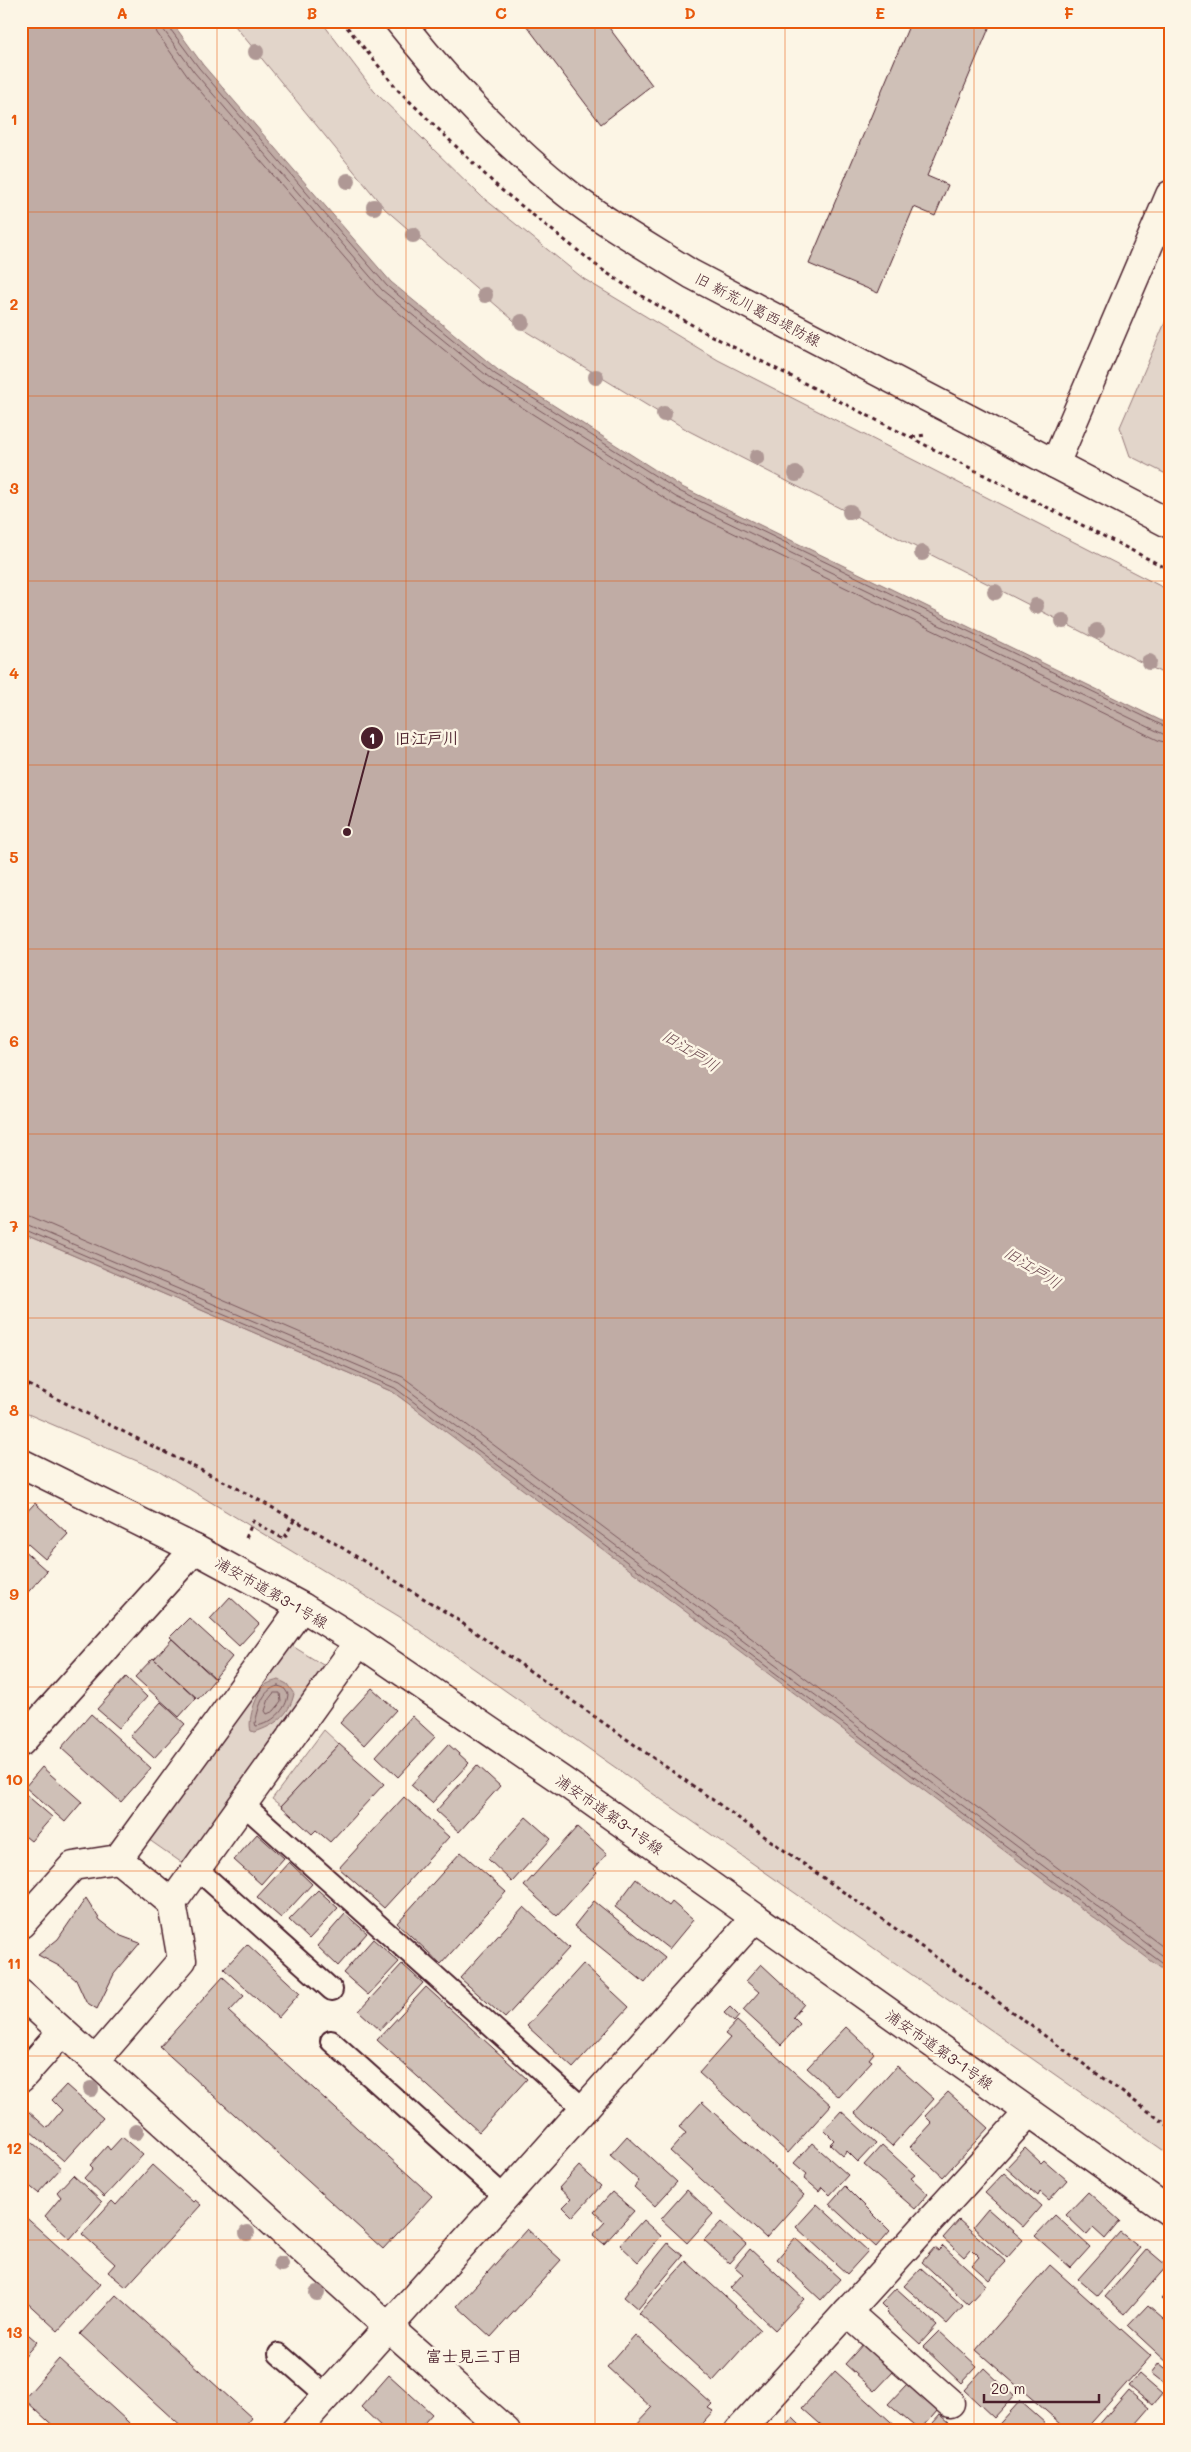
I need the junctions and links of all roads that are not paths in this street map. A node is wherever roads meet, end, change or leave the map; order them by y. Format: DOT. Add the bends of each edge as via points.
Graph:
graph roads {
  1 [pos="400,21"];
  2 [pos="1170,195"];
  3 [pos="1054,464"];
  4 [pos="1170,524"];
  5 [pos="21,1463"];
  6 [pos="195,1549"];
  7 [pos="302,1607"];
  8 [pos="359,1642"];
  9 [pos="21,1742"];
  10 [pos="243,1804"];
  11 [pos="118,1859"];
  12 [pos="197,1869"];
  13 [pos="172,1903"];
  14 [pos="755,1918"];
  15 [pos="21,1924"];
  16 [pos="332,1990"];
  17 [pos="21,1994"];
  18 [pos="62,2032"];
  19 [pos="331,2041"];
  20 [pos="95,2061"];
  21 [pos="21,2078"];
  22 [pos="585,2110"];
  23 [pos="1029,2112"];
  24 [pos="506,2198"];
  25 [pos="1170,2212"];
  26 [pos="847,2312"];
  27 [pos="387,2326"];
  28 [pos="279,2354"];
  29 [pos="327,2396"];
  30 [pos="950,2403"];
  31 [pos="295,2431"];
  32 [pos="506,2431"];
  33 [pos="739,2431"];
  1 -- 3 [label="street, 旧 新荒川葛西堤防線" via="436,68 500,134 567,193 691,274"];
  2 -- 3 [label="street"];
  3 -- 4 [label="street, 旧 新荒川葛西堤防線"];
  5 -- 6 [label="street, 浦安市道第3-1号線"];
  6 -- 7 [label="street, 浦安市道第3-1号線"];
  6 -- 9 [label="street"];
  7 -- 8 [label="street, 浦安市道第3-1号線"];
  7 -- 11 [label="street"];
  8 -- 10 [label="street"];
  8 -- 14 [label="street, 浦安市道第3-1号線" via="570,1786"];
  10 -- 12 [label="street"];
  10 -- 22 [label="lane"];
  11 -- 13 [label="street"];
  11 -- 15 [label="street" via="73,1866"];
  12 -- 13 [label="street"];
  12 -- 16 [label="lane"];
  13 -- 20 [label="street" via="182,1960"];
  14 -- 22 [label="street"];
  14 -- 23 [label="street, 浦安市道第3-1号線"];
  17 -- 18 [label="street"];
  18 -- 20 [label="street"];
  18 -- 21 [label="street"];
  19 -- 24 [label="lane"];
  20 -- 27 [label="street"];
  22 -- 24 [label="street"];
  23 -- 25 [label="street, 浦安市道第3-1号線"];
  23 -- 26 [label="street"];
  24 -- 27 [label="street"];
  26 -- 30 [label="street"];
  26 -- 33 [label="street"];
  27 -- 29 [label="street"];
  27 -- 32 [label="street"];
  28 -- 29 [label="lane"];
  29 -- 31 [label="street"];
}
